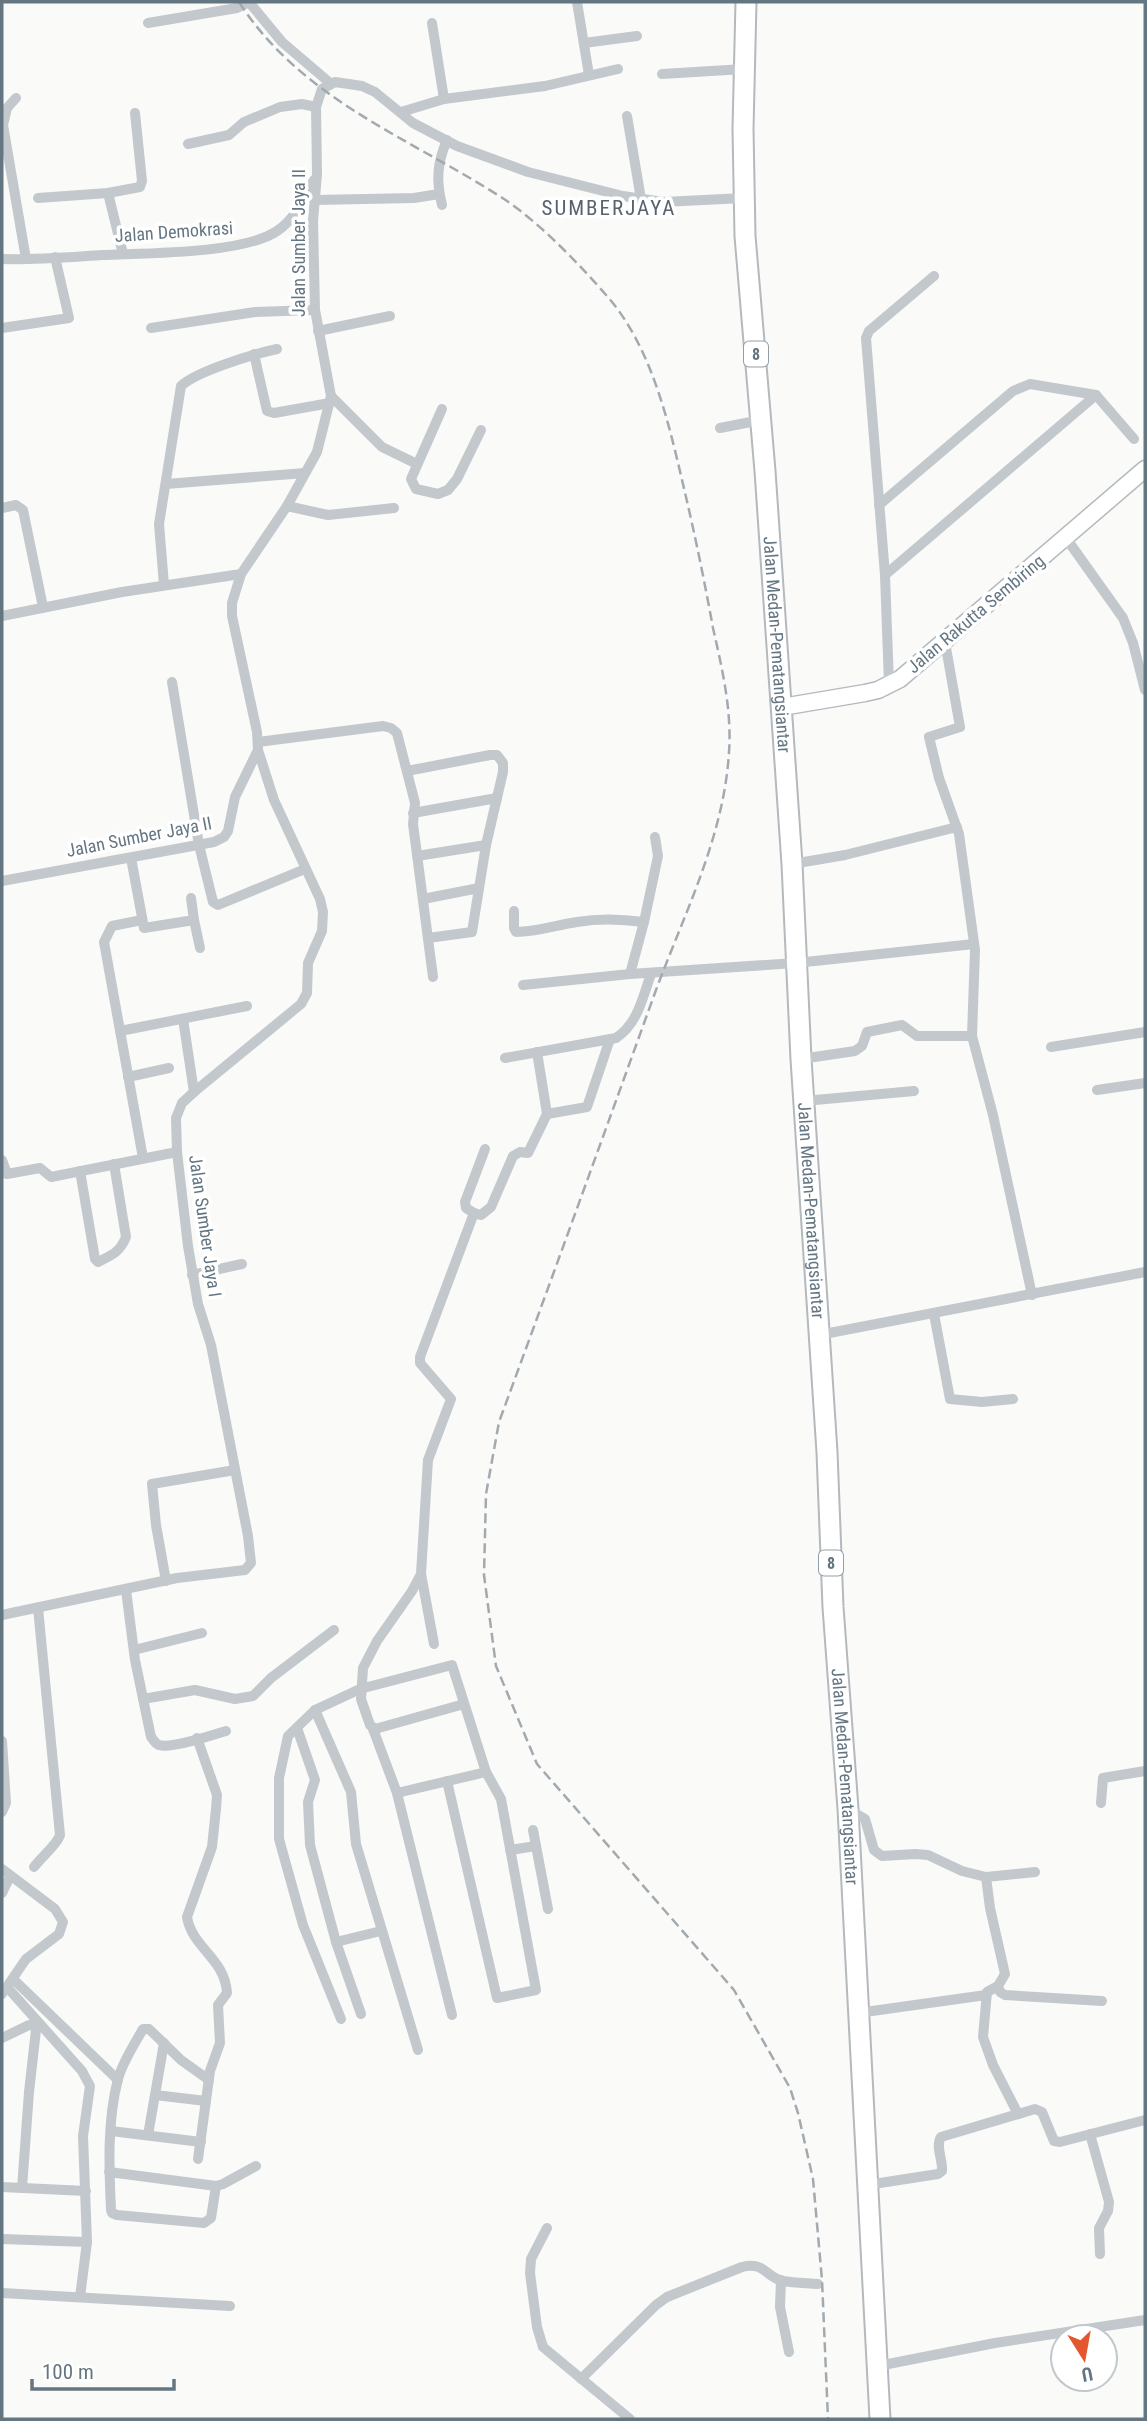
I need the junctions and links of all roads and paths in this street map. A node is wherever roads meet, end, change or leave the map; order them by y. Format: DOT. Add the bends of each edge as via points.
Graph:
graph roads {
  1 [pos="249,2"];
  2 [pos="577,2"];
  3 [pos="746,2"];
  4 [pos="148,23"];
  5 [pos="432,23"];
  6 [pos="637,36"];
  7 [pos="584,43"];
  8 [pos="618,69"];
  9 [pos="744,69"];
  10 [pos="662,74"];
  11 [pos="589,75"];
  12 [pos="330,83"];
  13 [pos="16,98"];
  14 [pos="444,99"];
  15 [pos="316,107"];
  16 [pos="135,113"];
  17 [pos="401,113"];
  18 [pos="627,116"];
  19 [pos="447,140"];
  20 [pos="188,144"];
  21 [pos="317,174"];
  22 [pos="108,192"];
  23 [pos="38,198"];
  24 [pos="744,198"];
  25 [pos="641,199"];
  26 [pos="315,200"];
  27 [pos="123,254"];
  28 [pos="55,257"];
  29 [pos="2,259"];
  30 [pos="26,259"];
  31 [pos="934,276"];
  32 [pos="315,310"];
  33 [pos="390,316"];
  34 [pos="2,328"];
  35 [pos="150,328"];
  36 [pos="318,331"];
  37 [pos="277,349"];
  38 [pos="254,354"];
  39 [pos="1096,395"];
  40 [pos="330,400"];
  41 [pos="442,410"];
  42 [pos="761,420"];
  43 [pos="720,428"];
  44 [pos="481,430"];
  45 [pos="1135,439"];
  46 [pos="417,464"];
  47 [pos="1145,469"];
  48 [pos="305,472"];
  49 [pos="166,484"];
  50 [pos="879,505"];
  51 [pos="287,506"];
  52 [pos="2,508"];
  53 [pos="394,508"];
  54 [pos="1066,538"];
  55 [pos="242,574"];
  56 [pos="885,575"];
  57 [pos="164,585"];
  58 [pos="43,607"];
  59 [pos="2,615"];
  60 [pos="944,642"];
  61 [pos="172,682"];
  62 [pos="889,684"];
  63 [pos="1145,690"];
  64 [pos="782,707"];
  65 [pos="258,746"];
  66 [pos="407,771"];
  67 [pos="497,798"];
  68 [pos="413,813"];
  69 [pos="957,827"];
  70 [pos="655,837"];
  71 [pos="200,845"];
  72 [pos="486,845"];
  73 [pos="417,856"];
  74 [pos="131,858"];
  75 [pos="792,864"];
  76 [pos="305,869"];
  77 [pos="2,881"];
  78 [pos="479,888"];
  79 [pos="191,898"];
  80 [pos="423,899"];
  81 [pos="514,911"];
  82 [pos="142,920"];
  83 [pos="194,920"];
  84 [pos="644,922"];
  85 [pos="428,938"];
  86 [pos="974,944"];
  87 [pos="200,948"];
  88 [pos="796,963"];
  89 [pos="630,974"];
  90 [pos="651,974"];
  91 [pos="433,976"];
  92 [pos="523,985"];
  93 [pos="247,1006"];
  94 [pos="183,1019"];
  95 [pos="120,1031"];
  96 [pos="1145,1032"];
  97 [pos="972,1036"];
  98 [pos="610,1039"];
  99 [pos="1051,1046"];
  100 [pos="537,1052"];
  101 [pos="505,1058"];
  102 [pos="801,1059"];
  103 [pos="169,1068"];
  104 [pos="128,1077"];
  105 [pos="1145,1083"];
  106 [pos="1097,1090"];
  107 [pos="914,1091"];
  108 [pos="194,1092"];
  109 [pos="804,1101"];
  110 [pos="547,1114"];
  111 [pos="485,1149"];
  112 [pos="177,1152"];
  113 [pos="143,1157"];
  114 [pos="2,1160"];
  115 [pos="114,1164"];
  116 [pos="80,1171"];
  117 [pos="474,1213"];
  118 [pos="242,1264"];
  119 [pos="1145,1272"];
  120 [pos="192,1275"];
  121 [pos="1032,1296"];
  122 [pos="934,1314"];
  123 [pos="819,1335"];
  124 [pos="1013,1399"];
  125 [pos="235,1470"];
  126 [pos="421,1574"];
  127 [pos="166,1581"];
  128 [pos="125,1590"];
  129 [pos="38,1608"];
  130 [pos="2,1615"];
  131 [pos="334,1629"];
  132 [pos="202,1633"];
  133 [pos="434,1644"];
  134 [pos="134,1650"];
  135 [pos="360,1689"];
  136 [pos="143,1699"];
  137 [pos="464,1704"];
  138 [pos="315,1710"];
  139 [pos="297,1728"];
  140 [pos="373,1728"];
  141 [pos="226,1731"];
  142 [pos="197,1738"];
  143 [pos="2,1741"];
  144 [pos="1145,1771"];
  145 [pos="486,1772"];
  146 [pos="447,1781"];
  147 [pos="397,1793"];
  148 [pos="1101,1803"];
  149 [pos="848,1809"];
  150 [pos="2,1812"];
  151 [pos="533,1830"];
  152 [pos="536,1846"];
  153 [pos="510,1850"];
  154 [pos="34,1867"];
  155 [pos="6,1872"];
  156 [pos="1034,1872"];
  157 [pos="986,1877"];
  158 [pos="2,1893"];
  159 [pos="548,1909"];
  160 [pos="382,1931"];
  161 [pos="336,1941"];
  162 [pos="7,1986"];
  163 [pos="999,1986"];
  164 [pos="986,1995"];
  165 [pos="1102,2001"];
  166 [pos="858,2013"];
  167 [pos="362,2014"];
  168 [pos="452,2015"];
  169 [pos="341,2019"];
  170 [pos="37,2024"];
  171 [pos="2,2038"];
  172 [pos="163,2043"];
  173 [pos="418,2050"];
  174 [pos="118,2080"];
  175 [pos="209,2080"];
  176 [pos="155,2095"];
  177 [pos="206,2101"];
  178 [pos="1018,2114"];
  179 [pos="1145,2120"];
  180 [pos="111,2131"];
  181 [pos="1090,2134"];
  182 [pos="148,2135"];
  183 [pos="201,2142"];
  184 [pos="198,2159"];
  185 [pos="256,2166"];
  186 [pos="109,2172"];
  187 [pos="867,2185"];
  188 [pos="216,2186"];
  189 [pos="2,2187"];
  190 [pos="22,2188"];
  191 [pos="86,2190"];
  192 [pos="547,2228"];
  193 [pos="2,2239"];
  194 [pos="87,2242"];
  195 [pos="1100,2254"];
  196 [pos="781,2280"];
  197 [pos="818,2284"];
  198 [pos="2,2293"];
  199 [pos="80,2297"];
  200 [pos="230,2306"];
  201 [pos="1145,2320"];
  202 [pos="789,2351"];
  203 [pos="878,2366"];
  204 [pos="581,2379"];
  205 [pos="630,2419"];
  206 [pos="880,2419"];
  1 -- 4 [label="street"];
  1 -- 12 [label="street" via="282,42"];
  2 -- 7 [label="street"];
  3 -- 9 [label="highway, Jalan Medan-Pematangsiantar / 8"];
  5 -- 14 [label="street"];
  6 -- 7 [label="street"];
  7 -- 11 [label="street"];
  8 -- 11 [label="street"];
  9 -- 10 [label="street"];
  9 -- 24 [label="highway, Jalan Medan-Pematangsiantar / 8"];
  11 -- 14 [label="street" via="545,86"];
  12 -- 15 [label="street" via="322,89"];
  12 -- 17 [label="street" via="362,86"];
  13 -- 30 [label="street" via="7,108 3,125"];
  14 -- 17 [label="street"];
  15 -- 20 [label="street" via="280,107 244,122 222,138"];
  15 -- 21 [label="street, Jalan Sumber Jaya II"];
  16 -- 22 [label="street" via="140,187"];
  17 -- 19 [label="street"];
  18 -- 25 [label="street"];
  19 -- 25 [label="street" via="518,170"];
  19 -- 26 [label="street" via="438,165 440,200"];
  21 -- 26 [label="street, Jalan Sumber Jaya II"];
  21 -- 27 [label="street, Jalan Demokrasi" via="287,223 256,242"];
  22 -- 23 [label="street"];
  22 -- 27 [label="street"];
  24 -- 25 [label="street"];
  24 -- 42 [label="highway, Jalan Medan-Pematangsiantar / 8"];
  26 -- 32 [label="street, Jalan Sumber Jaya II"];
  27 -- 28 [label="street, Jalan Demokrasi"];
  28 -- 30 [label="street, Jalan Demokrasi"];
  28 -- 34 [label="street" via="69,318"];
  29 -- 30 [label="street, Jalan Demokrasi"];
  31 -- 50 [label="street" via="866,338"];
  32 -- 35 [label="street" via="255,312"];
  32 -- 36 [label="street, Jalan Sumber Jaya II"];
  33 -- 36 [label="street"];
  36 -- 40 [label="street, Jalan Sumber Jaya II"];
  37 -- 38 [label="street"];
  38 -- 40 [label="street" via="267,411"];
  38 -- 49 [label="street" via="183,383"];
  39 -- 45 [label="street"];
  39 -- 50 [label="street" via="1022,385"];
  39 -- 56 [label="street"];
  40 -- 46 [label="street" via="382,447"];
  40 -- 48 [label="street, Jalan Sumber Jaya II" via="317,452"];
  41 -- 46 [label="street"];
  42 -- 43 [label="street"];
  42 -- 64 [label="highway, Jalan Medan-Pematangsiantar / 8"];
  44 -- 46 [label="street" via="448,490 432,494 416,489 411,479"];
  47 -- 54 [label="main road, Jalan Rakutta Sembiring"];
  48 -- 49 [label="street"];
  48 -- 51 [label="street, Jalan Sumber Jaya II"];
  49 -- 57 [label="street" via="159,524"];
  50 -- 56 [label="street"];
  51 -- 53 [label="street" via="328,515"];
  51 -- 55 [label="street, Jalan Sumber Jaya II"];
  52 -- 58 [label="street" via="16,505 23,510"];
  54 -- 60 [label="main road, Jalan Rakutta Sembiring"];
  54 -- 63 [label="street" via="1123,618"];
  55 -- 57 [label="street"];
  55 -- 65 [label="street, Jalan Sumber Jaya II" via="232,616"];
  56 -- 62 [label="street"];
  57 -- 58 [label="street"];
  58 -- 59 [label="street"];
  60 -- 62 [label="main road, Jalan Rakutta Sembiring"];
  60 -- 69 [label="street" via="960,727 929,737"];
  61 -- 71 [label="street"];
  62 -- 64 [label="main road, Jalan Rakutta Sembiring" via="865,693"];
  64 -- 75 [label="highway, Jalan Medan-Pematangsiantar / 8"];
  65 -- 66 [label="street" via="383,726 397,733"];
  65 -- 71 [label="street, Jalan Sumber Jaya II" via="235,797 224,838"];
  65 -- 76 [label="street, Jalan Sumber Jaya I" via="274,800"];
  66 -- 67 [label="street" via="497,755 503,763"];
  66 -- 68 [label="street"];
  67 -- 68 [label="street"];
  67 -- 72 [label="street"];
  68 -- 73 [label="street"];
  69 -- 75 [label="street"];
  69 -- 86 [label="street"];
  70 -- 84 [label="street" via="659,856"];
  71 -- 74 [label="street, Jalan Sumber Jaya II"];
  71 -- 76 [label="street" via="215,905"];
  72 -- 73 [label="street"];
  72 -- 78 [label="street"];
  73 -- 80 [label="street"];
  74 -- 77 [label="street, Jalan Sumber Jaya II"];
  74 -- 82 [label="street"];
  75 -- 88 [label="highway, Jalan Medan-Pematangsiantar / 8"];
  76 -- 108 [label="street, Jalan Sumber Jaya I" via="323,912 322,931 308,963 305,999"];
  78 -- 80 [label="street"];
  78 -- 85 [label="street" via="472,932"];
  79 -- 83 [label="street"];
  80 -- 85 [label="street"];
  81 -- 84 [label="street" via="516,932 610,919"];
  82 -- 83 [label="street" via="147,928"];
  82 -- 95 [label="street" via="112,926 106,936"];
  83 -- 87 [label="street"];
  84 -- 89 [label="street"];
  85 -- 91 [label="street"];
  86 -- 88 [label="street"];
  86 -- 97 [label="street"];
  88 -- 90 [label="street"];
  88 -- 102 [label="highway, Jalan Medan-Pematangsiantar / 8"];
  89 -- 90 [label="street"];
  89 -- 92 [label="street"];
  90 -- 98 [label="street" via="633,1021 625,1032"];
  93 -- 94 [label="street"];
  94 -- 95 [label="street"];
  94 -- 108 [label="street"];
  95 -- 104 [label="street"];
  96 -- 99 [label="street"];
  97 -- 102 [label="street" via="917,1036 897,1025 867,1032 856,1051"];
  97 -- 121 [label="street"];
  98 -- 100 [label="street"];
  98 -- 110 [label="street" via="589,1105"];
  100 -- 101 [label="street"];
  100 -- 110 [label="street"];
  102 -- 109 [label="highway, Jalan Medan-Pematangsiantar / 8"];
  103 -- 104 [label="street"];
  104 -- 113 [label="street"];
  105 -- 106 [label="street"];
  107 -- 109 [label="street"];
  108 -- 112 [label="street, Jalan Sumber Jaya I" via="178,1110"];
  109 -- 123 [label="highway, Jalan Medan-Pematangsiantar / 8"];
  110 -- 117 [label="street" via="528,1153 513,1156 491,1207 481,1215"];
  111 -- 117 [label="street" via="465,1202"];
  112 -- 113 [label="street"];
  112 -- 120 [label="street, Jalan Sumber Jaya I"];
  113 -- 115 [label="street"];
  114 -- 116 [label="street" via="7,1174 40,1168 51,1177"];
  115 -- 116 [label="street"];
  115 -- 116 [label="street" via="126,1237 115,1254 98,1262"];
  117 -- 126 [label="street" via="419,1359 451,1399 428,1460"];
  118 -- 120 [label="street"];
  119 -- 121 [label="street"];
  120 -- 125 [label="street, Jalan Sumber Jaya I"];
  121 -- 122 [label="street"];
  122 -- 123 [label="street"];
  122 -- 124 [label="street" via="950,1399"];
  123 -- 149 [label="highway, Jalan Medan-Pematangsiantar / 8"];
  125 -- 127 [label="street" via="152,1484"];
  125 -- 127 [label="street, Jalan Sumber Jaya I" via="248,1536 248,1568"];
  126 -- 133 [label="street"];
  126 -- 135 [label="street" via="367,1660"];
  127 -- 128 [label="street, Jalan Sumber Jaya I"];
  128 -- 129 [label="street, Jalan Sumber Jaya I"];
  128 -- 134 [label="street"];
  129 -- 130 [label="street, Jalan Sumber Jaya I"];
  129 -- 154 [label="street" via="60,1835"];
  131 -- 136 [label="street" via="253,1696 235,1699 195,1690"];
  132 -- 134 [label="street"];
  134 -- 136 [label="street"];
  135 -- 137 [label="street" via="452,1665"];
  135 -- 138 [label="street"];
  135 -- 140 [label="street"];
  136 -- 142 [label="street" via="159,1745"];
  137 -- 140 [label="street"];
  137 -- 145 [label="street"];
  138 -- 139 [label="street"];
  138 -- 160 [label="street" via="351,1793 356,1844"];
  139 -- 161 [label="street" via="315,1780 308,1802 310,1844"];
  139 -- 169 [label="street" via="288,1736 279,1778 279,1839 303,1925"];
  140 -- 147 [label="street"];
  141 -- 142 [label="street"];
  142 -- 175 [label="street" via="217,1795 212,1847 187,1917 198,1940 220,1966 227,1993 218,2006 220,2043"];
  143 -- 150 [label="street" via="6,1803"];
  144 -- 148 [label="street" via="1103,1778"];
  145 -- 146 [label="street"];
  145 -- 153 [label="street" via="500,1799"];
  146 -- 147 [label="street"];
  146 -- 153 [label="street" via="497,1998 536,1990"];
  147 -- 168 [label="street"];
  149 -- 157 [label="street" via="865,1819 874,1850 882,1856 928,1856"];
  149 -- 166 [label="highway, Jalan Medan-Pematangsiantar / 8"];
  151 -- 152 [label="street"];
  152 -- 153 [label="street"];
  152 -- 159 [label="street"];
  155 -- 158 [label="street"];
  155 -- 162 [label="street" via="55,1909 63,1922 59,1934 26,1959"];
  156 -- 157 [label="street"];
  157 -- 163 [label="street" via="1005,1974"];
  160 -- 161 [label="street"];
  160 -- 173 [label="street"];
  161 -- 167 [label="street"];
  162 -- 170 [label="street"];
  162 -- 174 [label="street"];
  163 -- 164 [label="street"];
  163 -- 165 [label="street" via="1005,1994"];
  164 -- 166 [label="street"];
  164 -- 178 [label="street" via="983,2037"];
  166 -- 187 [label="highway, Jalan Medan-Pematangsiantar / 8"];
  170 -- 171 [label="street"];
  170 -- 190 [label="street"];
  170 -- 191 [label="street" via="90,2086 83,2136"];
  172 -- 174 [label="street" via="143,2029"];
  172 -- 175 [label="street"];
  172 -- 176 [label="street"];
  174 -- 180 [label="street"];
  175 -- 177 [label="street"];
  176 -- 177 [label="street"];
  176 -- 182 [label="street"];
  177 -- 183 [label="street"];
  178 -- 181 [label="street" via="1041,2109 1054,2141"];
  178 -- 187 [label="street" via="941,2137 942,2171 938,2174"];
  179 -- 181 [label="street"];
  180 -- 182 [label="street"];
  180 -- 186 [label="street"];
  181 -- 195 [label="street" via="1109,2202 1099,2228"];
  182 -- 183 [label="street"];
  183 -- 184 [label="street"];
  185 -- 188 [label="street"];
  186 -- 188 [label="street"];
  186 -- 188 [label="street" via="111,2210 117,2215 204,2223 211,2218"];
  187 -- 203 [label="highway, Jalan Medan-Pematangsiantar / 8"];
  189 -- 190 [label="street"];
  190 -- 191 [label="street"];
  191 -- 194 [label="street"];
  192 -- 204 [label="street" via="530,2265 540,2340"];
  193 -- 194 [label="street"];
  194 -- 199 [label="street"];
  196 -- 197 [label="street"];
  196 -- 202 [label="street" via="780,2307"];
  196 -- 204 [label="street" via="759,2266 748,2265 667,2297"];
  198 -- 199 [label="street"];
  199 -- 200 [label="street"];
  201 -- 203 [label="street"];
  203 -- 206 [label="highway, Jalan Medan-Pematangsiantar / 8"];
  204 -- 205 [label="street"];
}
